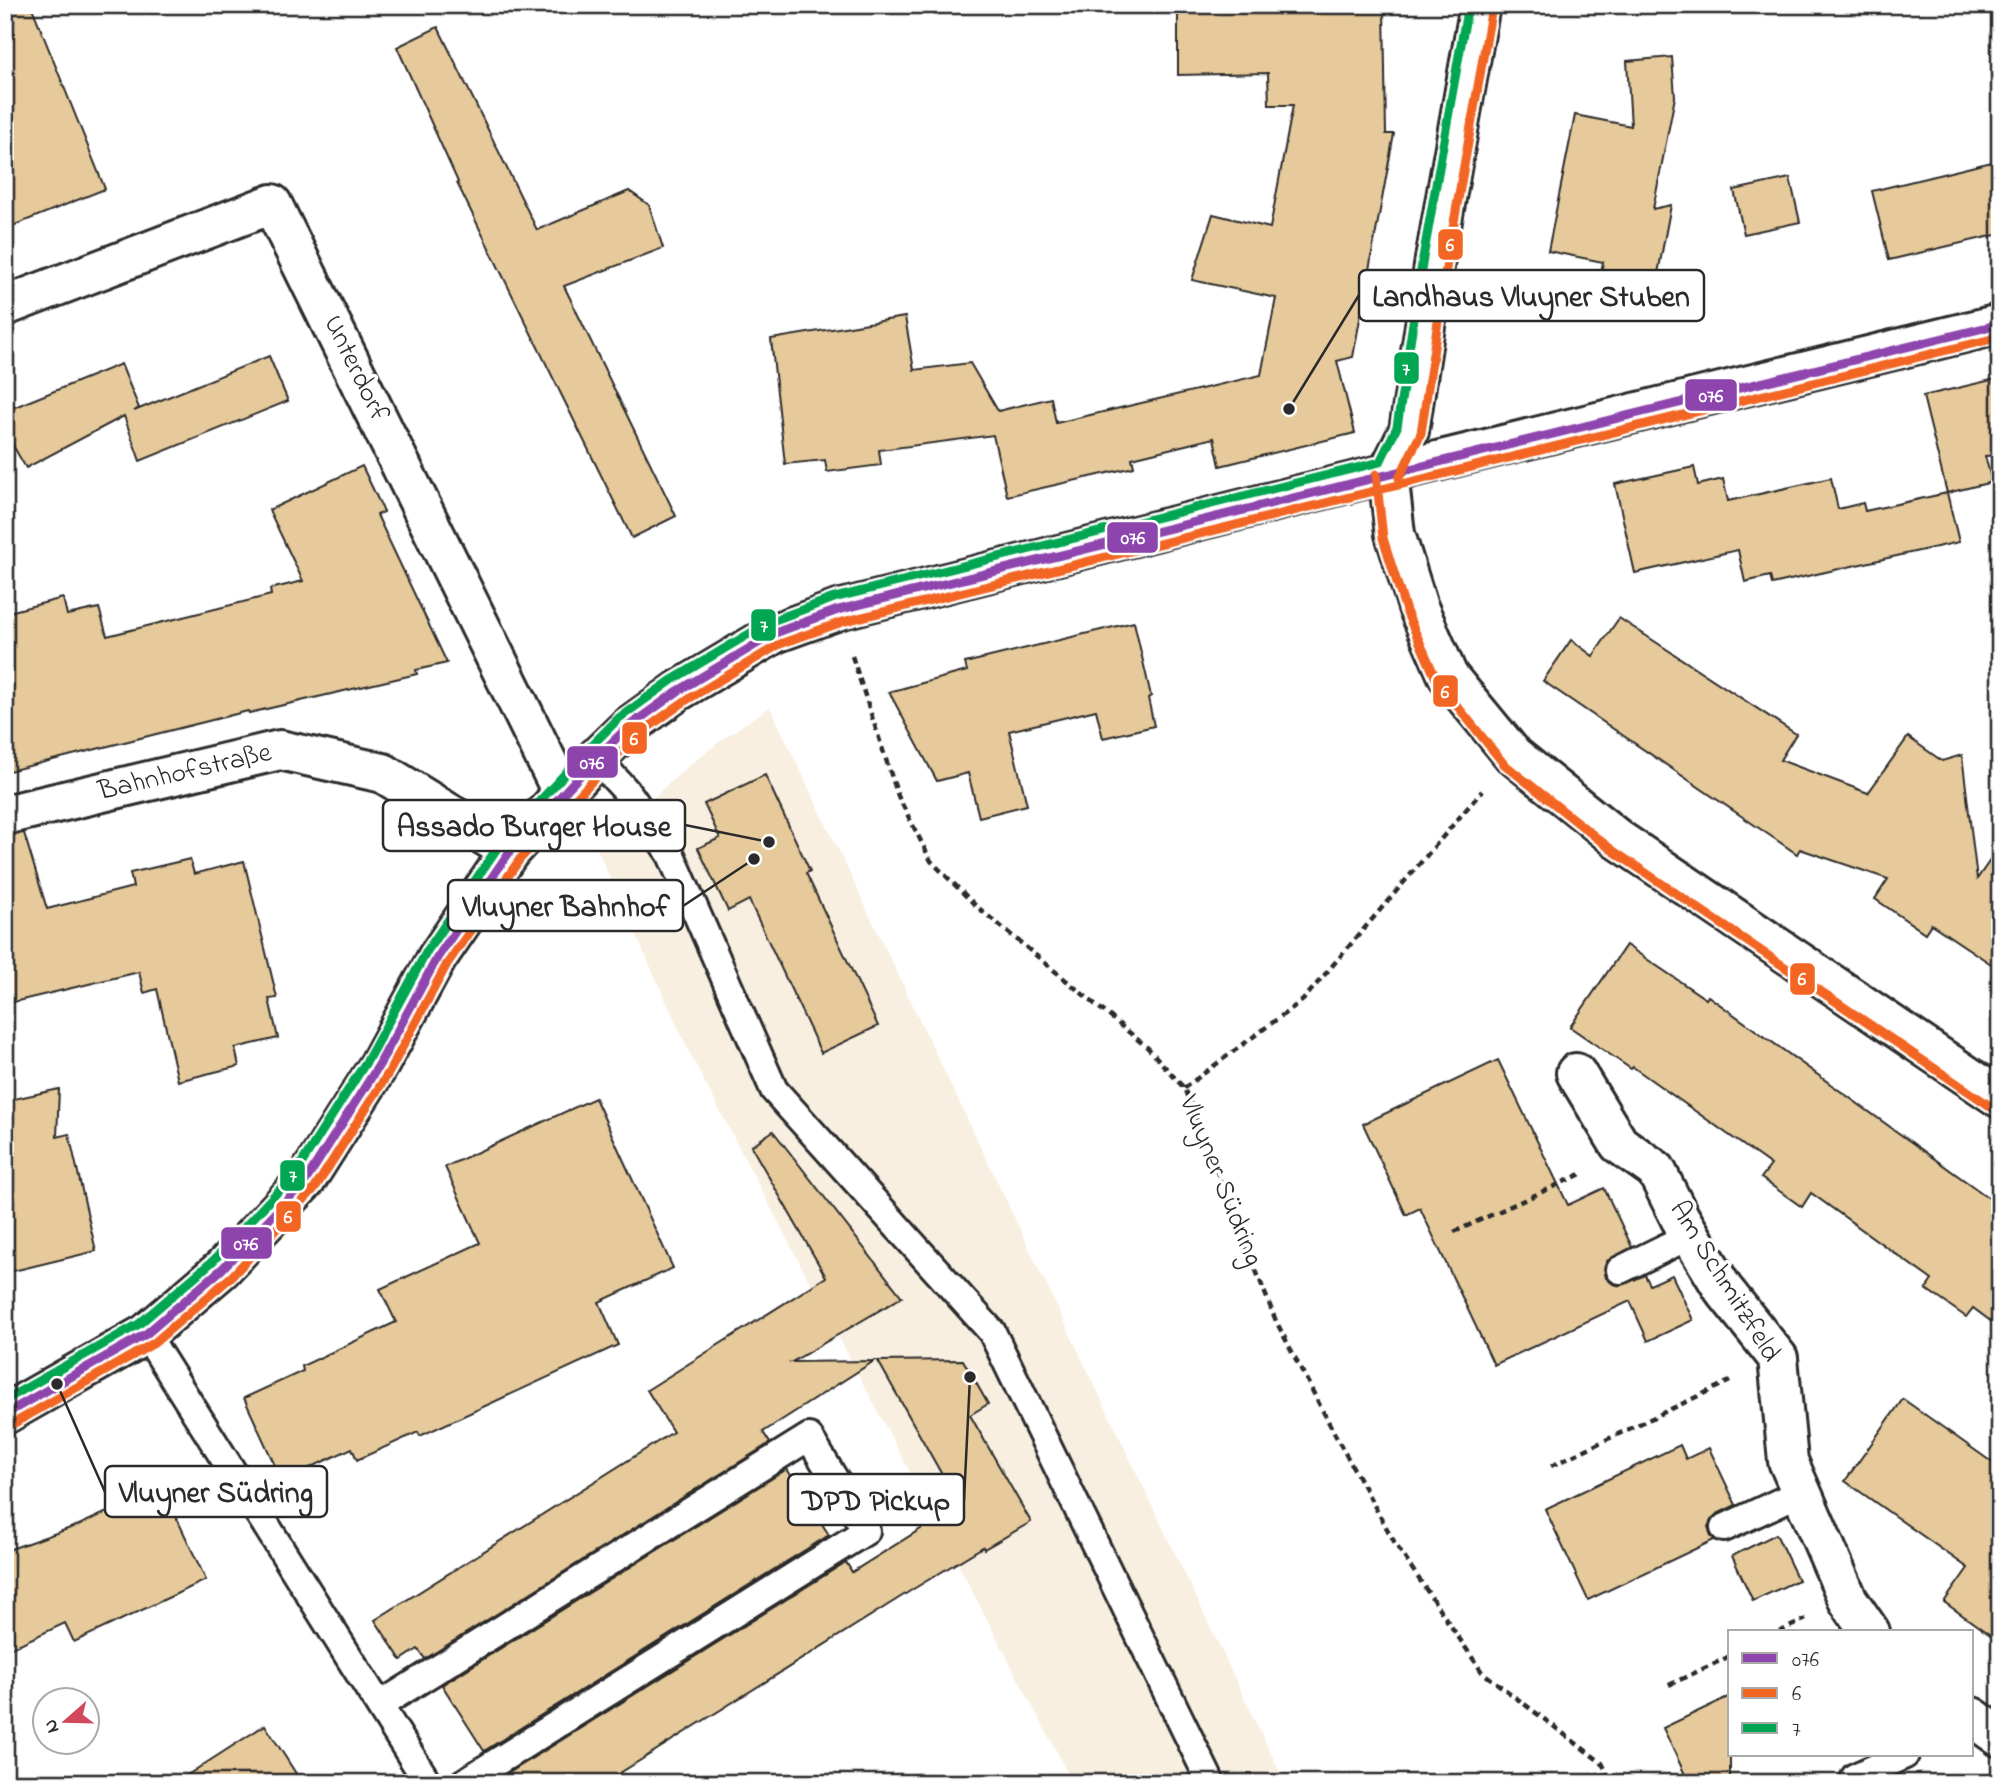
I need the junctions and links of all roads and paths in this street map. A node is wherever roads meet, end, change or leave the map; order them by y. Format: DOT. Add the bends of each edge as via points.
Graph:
graph roads {
  1 [pos="1480,5"];
  2 [pos="5,306"];
  3 [pos="2000,324"];
  4 [pos="1388,473"];
  5 [pos="838,610"];
  6 [pos="1513,755"];
  7 [pos="596,758"];
  8 [pos="562,792"];
  9 [pos="5,815"];
  10 [pos="510,851"];
  11 [pos="1576,1073"];
  12 [pos="1184,1088"];
  13 [pos="2000,1098"];
  14 [pos="1630,1151"];
  15 [pos="1454,1232"];
  16 [pos="1691,1235"];
  17 [pos="1620,1270"];
  18 [pos="146,1334"];
  19 [pos="1778,1358"];
  20 [pos="5,1414"];
  21 [pos="1551,1466"];
  22 [pos="1801,1492"];
  23 [pos="1724,1528"];
  24 [pos="1869,1630"];
  25 [pos="1728,1657"];
  26 [pos="1669,1685"];
  27 [pos="380,1705"];
  28 [pos="1974,1718"];
  29 [pos="2000,1737"];
  30 [pos="1903,1756"];
  31 [pos="1855,1777"];
  32 [pos="428,1783"];
  33 [pos="463,1783"];
  34 [pos="1211,1783"];
  35 [pos="1612,1783"];
  1 -- 4 [label="street" via="1409,431"];
  2 -- 8 [label="street, Unterdorf" via="272,204"];
  3 -- 4 [label="street"];
  4 -- 5 [label="street"];
  4 -- 6 [label="street" via="1395,534 1418,607 1448,676"];
  5 -- 7 [label="street" via="775,633 678,691 628,727"];
  5 -- 12 [label="path, Vluyner Südring" via="898,796 931,861 975,905 1148,1048"];
  6 -- 12 [label="path" via="1303,999"];
  6 -- 13 [label="street" via="1619,840"];
  7 -- 8 [label="street"];
  7 -- 34 [label="lane" via="629,794 671,855 774,1090 992,1332"];
  8 -- 10 [label="street"];
  9 -- 10 [label="street, Bahnhofstraße" via="280,750 383,772"];
  10 -- 18 [label="street" via="437,958 379,1065 306,1180 222,1269"];
  11 -- 14 [label="street, Am Schmitzfeld" via="1619,1143"];
  12 -- 35 [label="path, Vluyner Südring" via="1276,1321 1396,1545 1482,1672 1602,1763"];
  14 -- 15 [label="path"];
  14 -- 16 [label="street, Am Schmitzfeld" via="1656,1170"];
  16 -- 17 [label="lane"];
  16 -- 19 [label="street, Am Schmitzfeld" via="1723,1289"];
  18 -- 20 [label="street"];
  18 -- 27 [label="lane"];
  19 -- 21 [label="path"];
  19 -- 22 [label="street, Am Schmitzfeld" via="1788,1461"];
  22 -- 23 [label="lane"];
  22 -- 24 [label="street, Am Schmitzfeld" via="1848,1600"];
  25 -- 26 [label="path"];
  27 -- 32 [label="lane"];
  27 -- 33 [label="lane" via="808,1437 866,1531"];
  28 -- 29 [label="street"];
  30 -- 31 [label="lane"];
}
